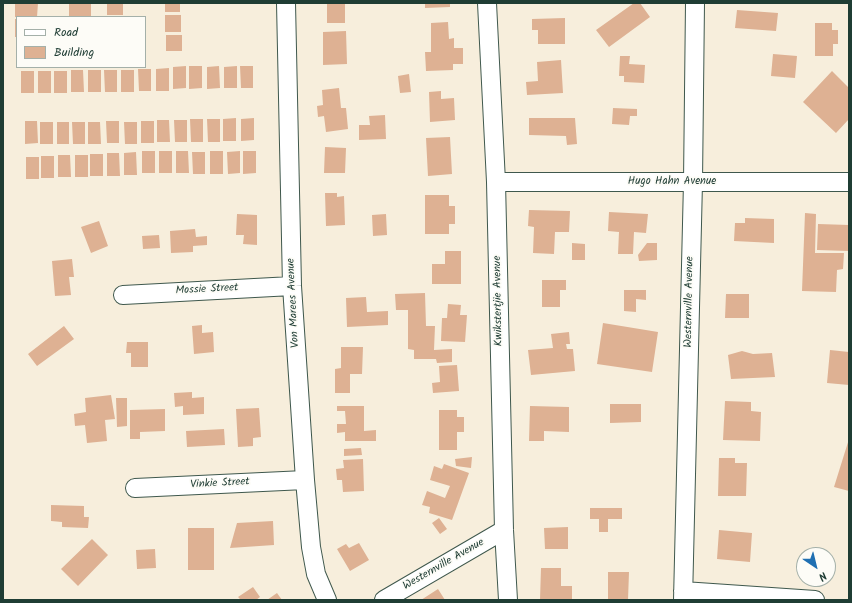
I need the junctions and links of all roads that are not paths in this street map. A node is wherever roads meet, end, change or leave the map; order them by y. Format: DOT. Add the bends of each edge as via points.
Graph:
graph roads {
  1 [pos="286,3"];
  2 [pos="487,3"];
  3 [pos="695,3"];
  4 [pos="496,182"];
  5 [pos="693,182"];
  6 [pos="849,182"];
  7 [pos="292,286"];
  8 [pos="123,295"];
  9 [pos="305,480"];
  10 [pos="135,488"];
  11 [pos="504,530"];
  12 [pos="683,596"];
  13 [pos="327,600"];
  14 [pos="384,600"];
  15 [pos="508,600"];
  16 [pos="815,600"];
  1 -- 7 [label="street, Von Marees Avenue"];
  2 -- 4 [label="street, Kwikstertjie Avenue"];
  3 -- 5 [label="street, Westernville Avenue"];
  4 -- 5 [label="street, Hugo Hahn Avenue"];
  4 -- 11 [label="street, Kwikstertjie Avenue"];
  5 -- 6 [label="street, Hugo Hahn Avenue"];
  5 -- 12 [label="street, Westernville Avenue"];
  7 -- 8 [label="street, Mossie Street"];
  7 -- 9 [label="street, Von Marees Avenue"];
  9 -- 10 [label="street, Vinkie Street"];
  9 -- 13 [label="street, Von Marees Avenue" via="311,547 316,574"];
  11 -- 14 [label="street, Westernville Avenue"];
  11 -- 15 [label="street, Kwikstertjie Avenue"];
  12 -- 16 [label="street"];
}
